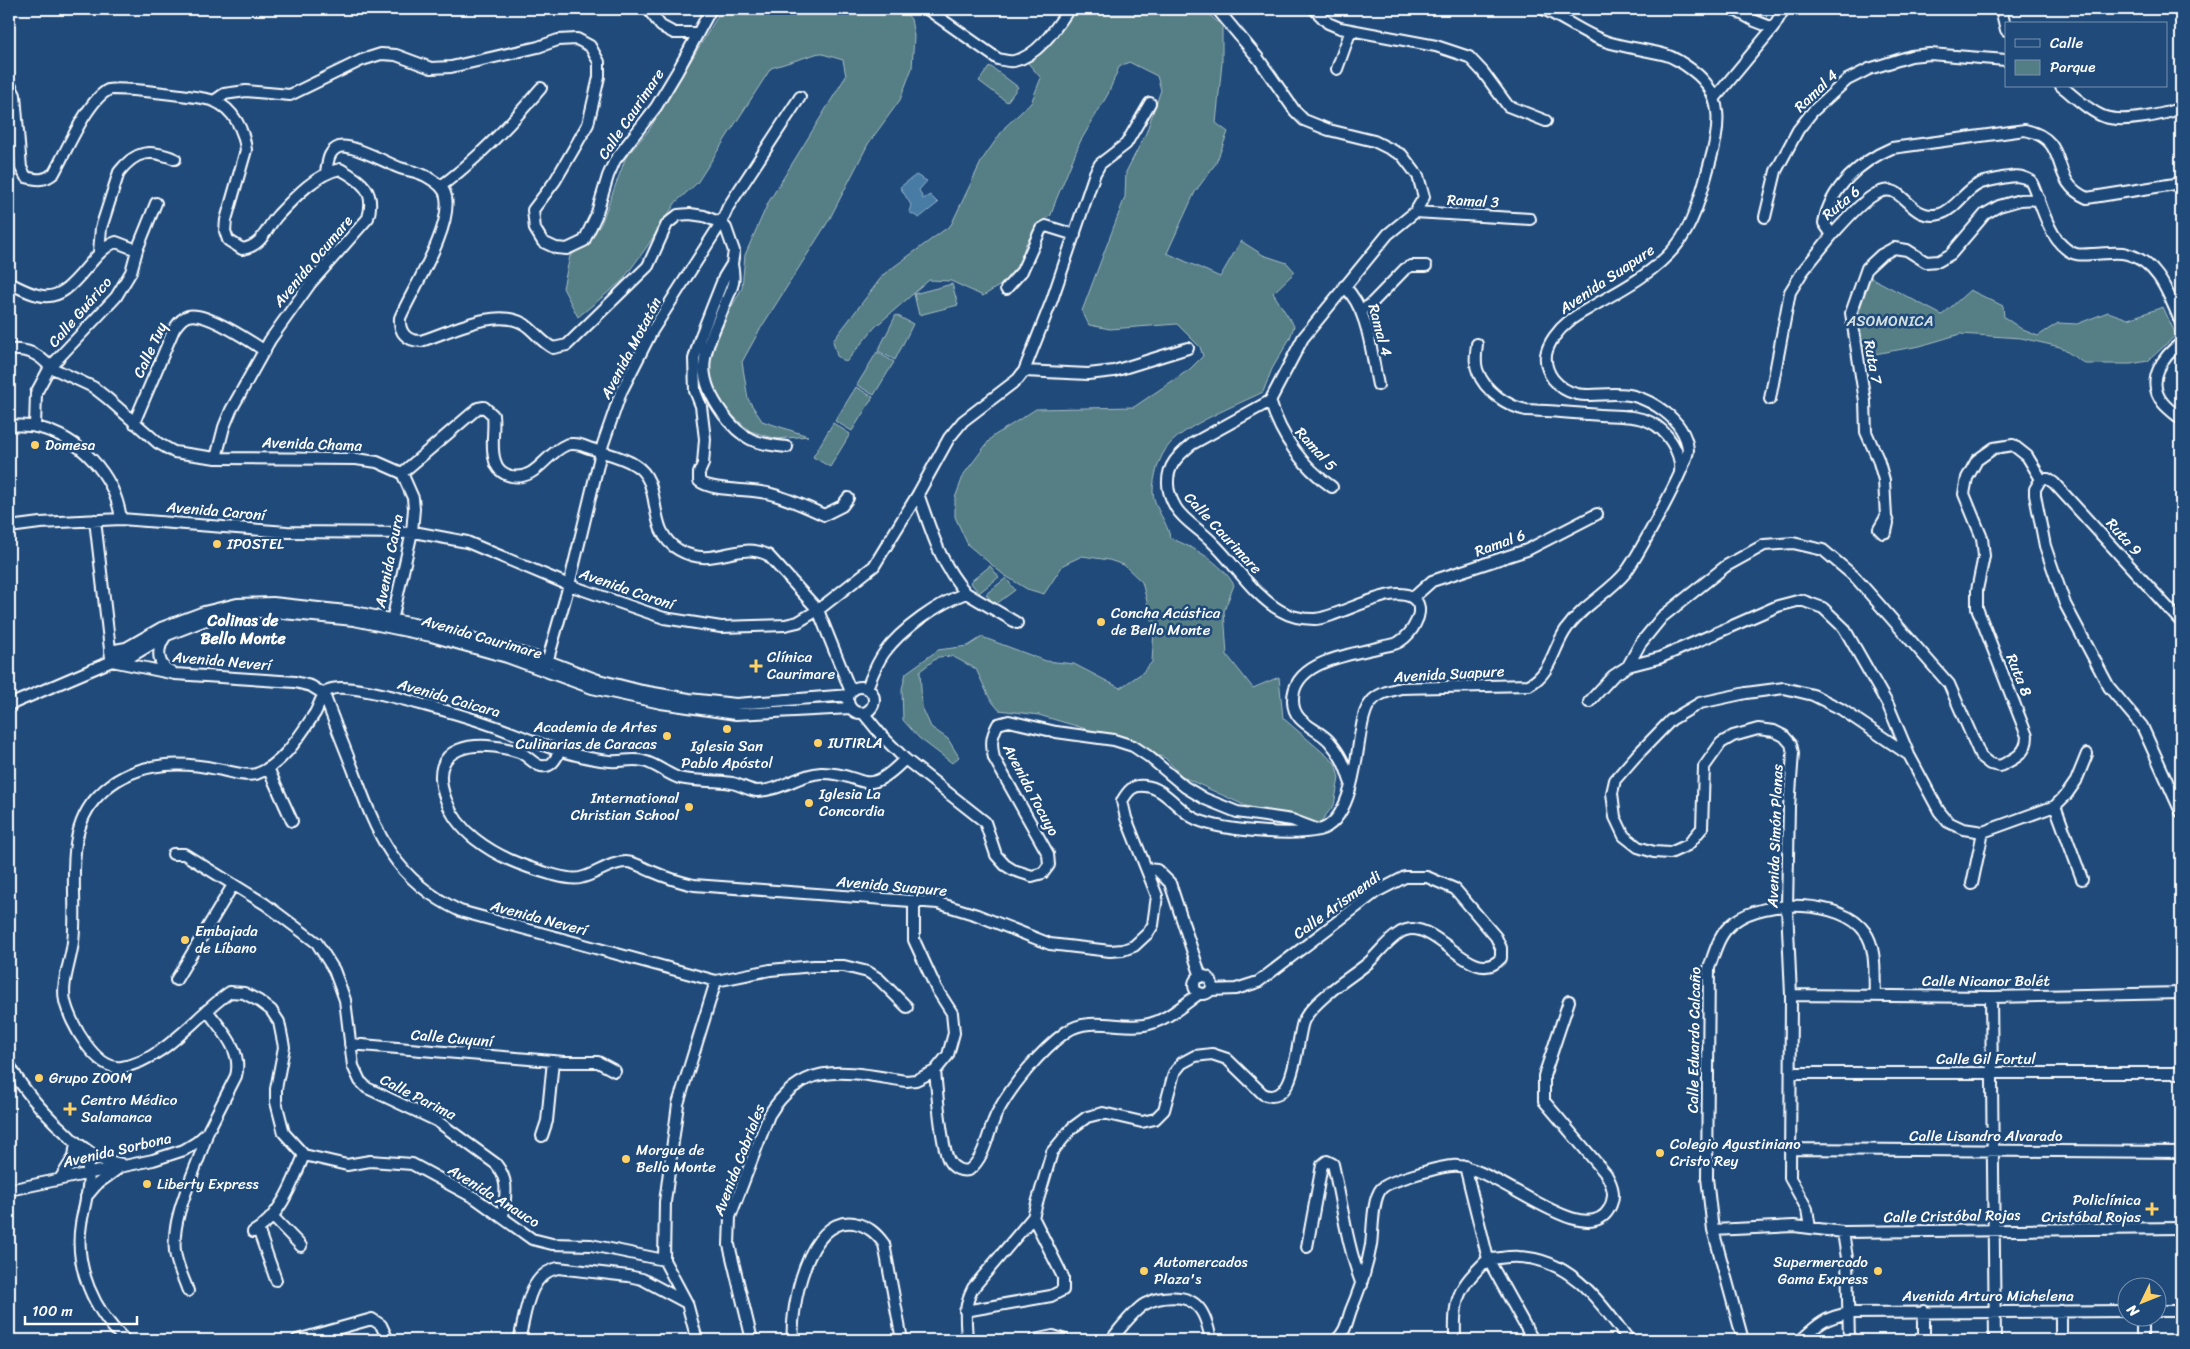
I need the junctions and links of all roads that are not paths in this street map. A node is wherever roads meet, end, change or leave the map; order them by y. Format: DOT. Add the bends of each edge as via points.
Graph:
graph roads {
  1 [pos="648,9"];
  2 [pos="710,9"];
  3 [pos="927,9"];
  4 [pos="1069,9"];
  5 [pos="1218,9"];
  6 [pos="1314,9"];
  7 [pos="1543,9"];
  8 [pos="1733,9"];
  9 [pos="1784,9"];
  10 [pos="2001,9"];
  11 [pos="2005,26"];
  12 [pos="1773,28"];
  13 [pos="1351,30"];
  14 [pos="697,33"];
  15 [pos="2005,60"];
  16 [pos="1337,69"];
  17 [pos="9,83"];
  18 [pos="542,88"];
  19 [pos="2064,88"];
  20 [pos="800,97"];
  21 [pos="1715,98"];
  22 [pos="214,101"];
  23 [pos="1150,104"];
  24 [pos="2181,108"];
  25 [pos="1546,121"];
  26 [pos="176,159"];
  27 [pos="326,172"];
  28 [pos="2181,183"];
  29 [pos="441,186"];
  30 [pos="2039,199"];
  31 [pos="156,202"];
  32 [pos="1415,212"];
  33 [pos="1765,217"];
  34 [pos="1530,219"];
  35 [pos="720,223"];
  36 [pos="1075,235"];
  37 [pos="1832,235"];
  38 [pos="137,250"];
  39 [pos="99,252"];
  40 [pos="732,264"];
  41 [pos="1426,266"];
  42 [pos="9,283"];
  43 [pos="1344,286"];
  44 [pos="1006,289"];
  45 [pos="1361,310"];
  46 [pos="2181,323"];
  47 [pos="2181,343"];
  48 [pos="1477,344"];
  49 [pos="1188,348"];
  50 [pos="9,350"];
  51 [pos="265,351"];
  52 [pos="50,367"];
  53 [pos="1024,371"];
  54 [pos="1378,386"];
  55 [pos="1770,399"];
  56 [pos="1270,401"];
  57 [pos="2181,419"];
  58 [pos="134,423"];
  59 [pos="9,425"];
  60 [pos="35,427"];
  61 [pos="788,447"];
  62 [pos="601,452"];
  63 [pos="216,458"];
  64 [pos="402,473"];
  65 [pos="1680,477"];
  66 [pos="2042,479"];
  67 [pos="1332,487"];
  68 [pos="918,494"];
  69 [pos="848,498"];
  70 [pos="1597,514"];
  71 [pos="1886,517"];
  72 [pos="121,519"];
  73 [pos="95,520"];
  74 [pos="9,528"];
  75 [pos="412,532"];
  76 [pos="569,585"];
  77 [pos="966,593"];
  78 [pos="1414,597"];
  79 [pos="818,610"];
  80 [pos="2181,622"];
  81 [pos="1017,623"];
  82 [pos="392,624"];
  83 [pos="167,635"];
  84 [pos="111,656"];
  85 [pos="546,665"];
  86 [pos="1628,666"];
  87 [pos="175,674"];
  88 [pos="868,688"];
  89 [pos="850,693"];
  90 [pos="324,694"];
  91 [pos="1589,702"];
  92 [pos="9,705"];
  93 [pos="851,708"];
  94 [pos="864,714"];
  95 [pos="560,751"];
  96 [pos="2087,754"];
  97 [pos="1909,755"];
  98 [pos="905,760"];
  99 [pos="268,768"];
  100 [pos="1351,784"];
  101 [pos="2055,806"];
  102 [pos="2181,812"];
  103 [pos="292,821"];
  104 [pos="1319,830"];
  105 [pos="1983,832"];
  106 [pos="173,854"];
  107 [pos="1147,869"];
  108 [pos="2082,879"];
  109 [pos="1972,884"];
  110 [pos="233,885"];
  111 [pos="914,901"];
  112 [pos="1157,901"];
  113 [pos="1177,902"];
  114 [pos="1787,907"];
  115 [pos="1201,977"];
  116 [pos="176,980"];
  117 [pos="716,981"];
  118 [pos="1211,990"];
  119 [pos="1200,993"];
  120 [pos="2181,993"];
  121 [pos="1791,995"];
  122 [pos="1875,995"];
  123 [pos="1991,997"];
  124 [pos="1569,1001"];
  125 [pos="907,1007"];
  126 [pos="207,1010"];
  127 [pos="350,1044"];
  128 [pos="552,1061"];
  129 [pos="9,1064"];
  130 [pos="614,1071"];
  131 [pos="935,1071"];
  132 [pos="1791,1073"];
  133 [pos="2181,1073"];
  134 [pos="1991,1074"];
  135 [pos="207,1133"];
  136 [pos="542,1136"];
  137 [pos="76,1142"];
  138 [pos="1791,1149"];
  139 [pos="1993,1151"];
  140 [pos="2181,1152"];
  141 [pos="304,1156"];
  142 [pos="124,1165"];
  143 [pos="1465,1166"];
  144 [pos="88,1173"];
  145 [pos="60,1179"];
  146 [pos="9,1190"];
  147 [pos="86,1197"];
  148 [pos="272,1216"];
  149 [pos="503,1217"];
  150 [pos="1033,1217"];
  151 [pos="1810,1228"];
  152 [pos="2181,1228"];
  153 [pos="1713,1230"];
  154 [pos="1993,1230"];
  155 [pos="1843,1232"];
  156 [pos="301,1246"];
  157 [pos="1308,1247"];
  158 [pos="664,1260"];
  159 [pos="1488,1260"];
  160 [pos="276,1280"];
  161 [pos="1362,1286"];
  162 [pos="188,1291"];
  163 [pos="687,1303"];
  164 [pos="965,1311"];
  165 [pos="1924,1311"];
  166 [pos="1996,1311"];
  167 [pos="2061,1311"];
  168 [pos="2118,1311"];
  169 [pos="2168,1311"];
  170 [pos="2181,1311"];
  171 [pos="1850,1313"];
  172 [pos="2142,1326"];
  173 [pos="125,1340"];
  174 [pos="297,1340"];
  175 [pos="388,1340"];
  176 [pos="519,1340"];
  177 [pos="696,1340"];
  178 [pos="752,1340"];
  179 [pos="794,1340"];
  180 [pos="902,1340"];
  181 [pos="968,1340"];
  182 [pos="1034,1340"];
  183 [pos="1065,1340"];
  184 [pos="1111,1340"];
  185 [pos="1212,1340"];
  186 [pos="1336,1340"];
  187 [pos="1455,1340"];
  188 [pos="1533,1340"];
  189 [pos="1629,1340"];
  190 [pos="1743,1340"];
  191 [pos="1801,1340"];
  192 [pos="1849,1340"];
  193 [pos="1924,1340"];
  194 [pos="1995,1340"];
  195 [pos="2061,1340"];
  196 [pos="2142,1340"];
  1 -- 14 [label="street" via="661,26 674,33"];
  2 -- 14 [label="street, Calle Caurimare"];
  3 -- 4 [label="street" via="998,59 1012,62 1034,51"];
  5 -- 32 [label="street" via="1304,120 1374,141 1402,155 1423,188 1424,198"];
  6 -- 13 [label="street" via="1328,23"];
  7 -- 21 [label="street" via="1609,43 1677,59 1703,80"];
  8 -- 12 [label="street"];
  9 -- 12 [label="street"];
  10 -- 11 [label="street"];
  12 -- 21 [label="street"];
  13 -- 16 [label="street"];
  13 -- 25 [label="street" via="1436,46 1469,57 1508,106"];
  14 -- 22 [label="street, Calle Caurimare" via="647,120 615,160 584,241 567,249 543,242 535,229 533,210 555,181 588,124 599,77 599,62 590,46 576,39 558,40 538,48 451,67 431,68 396,55 381,54 362,60 290,96 246,91 224,94"];
  15 -- 33 [label="street, Ramal 4" via="1930,54 1911,56 1847,80 1813,111 1798,130 1776,172"];
  17 -- 22 [label="street" via="15,95 21,168 26,177 37,180 54,173 95,100 107,90 130,89"];
  18 -- 29 [label="street" via="513,122"];
  19 -- 24 [label="street" via="2104,117 2115,119 2143,117"];
  20 -- 35 [label="street, Avenida Motatán"];
  21 -- 65 [label="street, Avenida Suapure" via="1717,122 1713,150 1701,194 1683,236 1669,254 1647,272 1569,321 1554,337 1546,354 1548,372 1561,388 1572,394 1633,396 1666,412 1686,441 1687,459"];
  22 -- 27 [label="street" via="236,120 245,139 246,150 226,220 228,240 236,246 242,249 255,246 277,216"];
  23 -- 36 [label="street" via="1129,140 1100,164"];
  26 -- 39 [label="street" via="151,152 140,154 119,172 101,228"];
  27 -- 29 [label="street" via="329,155 341,146 427,176"];
  27 -- 51 [label="street, Avenida Ocumare" via="340,169 359,180 370,197 368,218 310,284"];
  28 -- 37 [label="street, Ruta 6" via="2086,198 2069,187 2048,139 2025,130 1906,146 1881,153 1857,168 1848,178 1826,212 1824,223"];
  29 -- 35 [label="street" via="446,197 444,225 400,318 404,336 413,341 501,316 526,325 544,344 553,348 567,345 648,266 667,224 678,215 704,216"];
  30 -- 37 [label="street, Ruta 6" via="2031,181 2016,175 1979,184 1943,214 1929,216 1918,212 1900,195 1890,190 1881,191"];
  30 -- 46 [label="street, Ruta 6" via="2055,238 2075,255 2126,253 2151,266"];
  30 -- 71 [label="street, Ruta 7" via="1998,206 1985,214 1951,254 1939,261 1926,262 1907,250 1894,248 1867,268 1850,313 1865,401 1866,432 1884,480"];
  31 -- 38 [label="street"];
  32 -- 34 [label="street, Ramal 3"];
  32 -- 43 [label="street" via="1388,234"];
  35 -- 40 [label="street" via="730,236 734,251"];
  35 -- 62 [label="street, Avenida Motatán" via="652,331 621,392"];
  36 -- 44 [label="street" via="1046,226 1041,229 1022,271"];
  36 -- 53 [label="street"];
  37 -- 55 [label="street" via="1802,271 1790,292"];
  38 -- 39 [label="street, Calle Guárico" via="116,242"];
  38 -- 52 [label="street, Calle Guárico" via="131,272 116,297"];
  39 -- 42 [label="street, Calle Guárico" via="83,275 57,294 38,296"];
  40 -- 61 [label="street" via="735,279 704,358 705,378 716,405 747,438 761,444"];
  40 -- 69 [label="street" via="703,329 694,359 695,391 706,439 700,482 711,488 769,493 824,515 842,506"];
  41 -- 45 [label="street" via="1406,269"];
  43 -- 45 [label="street, Ramal 4"];
  43 -- 56 [label="street" via="1303,338"];
  45 -- 54 [label="street, Ramal 4"];
  47 -- 57 [label="street" via="2162,360 2156,374 2157,392 2163,403"];
  48 -- 65 [label="street" via="1477,371 1487,386 1512,407 1631,417 1650,422 1677,450"];
  49 -- 53 [label="street" via="1114,371 1088,374"];
  50 -- 52 [label="street, Avenida Chama" via="30,351 42,356"];
  51 -- 58 [label="street, Calle Tuy" via="201,316 188,316 174,329"];
  51 -- 63 [label="street, Avenida Ocumare" via="231,410"];
  52 -- 58 [label="street, Avenida Chama" via="93,387"];
  52 -- 60 [label="street" via="36,392"];
  53 -- 68 [label="street, Avenida Caroní" via="1018,380 963,421 949,438"];
  56 -- 67 [label="street, Ramal 5" via="1276,420 1293,448"];
  56 -- 78 [label="street, Calle Caurimare" via="1204,436 1181,453 1168,472 1169,491 1177,509 1228,557 1258,594 1292,616 1316,619 1392,593"];
  58 -- 63 [label="street, Avenida Chama" via="174,452"];
  59 -- 60 [label="street"];
  60 -- 72 [label="street" via="68,440 94,461 112,486"];
  62 -- 64 [label="street" via="572,444 525,476 506,474 495,461 493,415 484,407 478,408"];
  62 -- 76 [label="street, Avenida Motatán"];
  62 -- 79 [label="street" via="636,465 644,473 650,482 660,528 668,543 693,556 705,558 747,549 759,550 768,555"];
  63 -- 64 [label="street, Avenida Chama" via="356,459 377,462"];
  64 -- 75 [label="street, Avenida Caura" via="413,498"];
  65 -- 100 [label="street, Avenida Suapure" via="1627,570 1566,629 1538,681 1529,685 1401,688 1385,692 1370,702 1366,710"];
  66 -- 80 [label="street, Ruta 9" via="2054,483"];
  66 -- 86 [label="street, Ruta 8" via="2027,456 2013,445 1994,448 1977,460 1967,478 1964,494 1982,538 1984,556 1977,608 2027,736 2027,745 2020,756 2000,766 1981,757 1949,684 1855,577 1823,550 1793,544 1764,545 1726,566 1662,618 1640,644"];
  66 -- 102 [label="street" via="2035,494 2045,546 2065,604 2109,687 2142,726"];
  68 -- 77 [label="street" via="937,549"];
  68 -- 79 [label="street, Avenida Caroní" via="874,566"];
  70 -- 78 [label="street, Ramal 6" via="1527,550 1432,581"];
  72 -- 73 [label="street, Avenida Caroní"];
  72 -- 75 [label="street, Avenida Caroní" via="287,532"];
  73 -- 74 [label="street, Avenida Caroní"];
  73 -- 84 [label="street"];
  75 -- 76 [label="street, Avenida Caroní" via="467,542"];
  75 -- 82 [label="street, Avenida Caura"];
  76 -- 79 [label="street, Avenida Caroní" via="646,613 703,625 785,625 798,622"];
  76 -- 85 [label="street, Avenida Motatán"];
  77 -- 81 [label="street"];
  77 -- 88 [label="street" via="917,622 900,637 885,652"];
  78 -- 100 [label="street" via="1419,606 1419,618 1399,642 1320,663 1298,680 1293,691 1296,712 1303,723 1335,747"];
  79 -- 89 [label="street"];
  82 -- 83 [label="street, Avenida Caurimare" via="312,615 238,612"];
  82 -- 84 [label="street, Avenida Caurimare" via="355,612 312,606 237,604 161,628"];
  82 -- 85 [label="street, Avenida Caurimare" via="469,637"];
  83 -- 84 [label="street, Avenida Caurimare" via="130,657"];
  83 -- 87 [label="street" via="161,643 159,656 166,670"];
  84 -- 87 [label="street, Avenida Neverí"];
  84 -- 92 [label="street"];
  85 -- 89 [label="street, Avenida Caurimare" via="642,691 736,704"];
  85 -- 93 [label="street, Avenida Caurimare" via="592,688 641,700 736,714"];
  86 -- 91 [label="street, Ruta 8" via="1613,676"];
  86 -- 97 [label="street" via="1659,658 1778,606 1801,600 1823,608 1844,628 1888,705"];
  87 -- 90 [label="street, Avenida Neverí" via="296,682"];
  88 -- 89 [label="street" via="858,687"];
  88 -- 94 [label="street" via="875,700 872,709"];
  89 -- 93 [label="street"];
  90 -- 95 [label="street, Avenida Caicara" via="330,689 349,688 381,694 471,718"];
  90 -- 99 [label="street" via="306,725"];
  90 -- 117 [label="street, Avenida Neverí" via="380,838 398,864 428,893 472,915"];
  93 -- 94 [label="street"];
  94 -- 98 [label="street, Avenida Tocuyo"];
  95 -- 98 [label="street, Avenida Caicara" via="608,761 637,759 678,778 735,784 755,791 778,788 821,773 876,783"];
  95 -- 111 [label="street, Avenida Suapure" via="548,766 540,766 522,753 496,745 467,746 452,753 445,758 440,774 450,813 465,831 494,853 518,865 565,878 579,878 626,862 694,885"];
  96 -- 101 [label="street" via="2076,781"];
  97 -- 105 [label="street" via="1948,822"];
  97 -- 114 [label="street, Avenida Simón Planas" via="1841,709 1813,695 1784,688 1700,703 1671,720 1615,780 1612,804 1624,836 1638,847 1670,853 1688,845 1702,828 1704,767 1722,743 1733,736 1758,729 1784,736 1794,754 1789,807"];
  98 -- 104 [label="street, Avenida Tocuyo" via="985,822 996,855 1005,865 1032,876 1044,872 1048,866 1048,854 994,758 991,745 998,724 1009,721 1133,746 1205,799 1236,812 1292,820"];
  99 -- 103 [label="street"];
  99 -- 126 [label="street" via="247,776 182,763 137,770 99,795 79,830 74,939 64,994 88,1048 110,1067 136,1063 173,1041"];
  100 -- 104 [label="street, Avenida Suapure" via="1338,816"];
  101 -- 105 [label="street"];
  101 -- 108 [label="street"];
  104 -- 107 [label="street, Avenida Suapure" via="1271,833 1230,827 1193,818 1153,787 1135,786 1122,801"];
  105 -- 109 [label="street"];
  106 -- 110 [label="street, Calle Parima" via="184,854"];
  107 -- 112 [label="street, Avenida Suapure"];
  107 -- 113 [label="street" via="1157,870 1165,876"];
  110 -- 116 [label="street"];
  110 -- 127 [label="street, Calle Parima" via="298,928 321,950 334,970 345,1000"];
  111 -- 112 [label="street, Avenida Suapure" via="959,908 1050,944 1110,951 1123,950 1142,940 1153,925"];
  111 -- 131 [label="street" via="914,940 936,988 952,1012 954,1023 948,1054"];
  112 -- 113 [label="street"];
  113 -- 115 [label="street"];
  114 -- 121 [label="street, Avenida Simón Planas"];
  114 -- 122 [label="street, Calle Eduardo Calcaño" via="1832,910 1853,918 1866,932 1872,947"];
  114 -- 153 [label="street, Calle Eduardo Calcaño" via="1751,912 1733,922 1720,936 1709,968 1707,1178"];
  115 -- 118 [label="street" via="1211,981"];
  115 -- 119 [label="street" via="1195,983"];
  117 -- 125 [label="street" via="770,970 844,966 868,972 879,979"];
  117 -- 158 [label="street" via="678,1104 665,1202"];
  118 -- 119 [label="street" via="1206,994"];
  118 -- 150 [label="street, Calle Arismendi" via="1236,989 1258,982 1376,892 1405,877 1427,877 1455,889 1496,937 1501,948 1501,958 1495,966 1488,968 1468,960 1435,936 1412,929 1399,932 1368,963 1321,999 1304,1021 1291,1078 1279,1096 1271,1098 1263,1094 1227,1059 1212,1054 1195,1056 1182,1063 1174,1073 1164,1110 1155,1118 1142,1122 1103,1113 1087,1117 1072,1128 1052,1152"];
  119 -- 131 [label="street" via="1160,1021 1144,1025 1094,1024 1067,1031 1041,1055 1008,1096 997,1113 977,1161 969,1170 954,1167 946,1154"];
  120 -- 123 [label="street, Calle Nicanor Bolét"];
  121 -- 122 [label="street, Calle Nicanor Bolét"];
  121 -- 132 [label="street, Avenida Simón Planas"];
  122 -- 123 [label="street, Calle Nicanor Bolét"];
  123 -- 134 [label="street"];
  124 -- 143 [label="street" via="1544,1076 1544,1101 1610,1180 1613,1202 1607,1213 1597,1220 1584,1222 1562,1217 1488,1174"];
  126 -- 135 [label="street, Avenida Sorbona" via="232,1044 239,1067"];
  126 -- 141 [label="street" via="230,992 244,993 271,1010 279,1022 284,1047 276,1102 284,1133"];
  127 -- 128 [label="street, Calle Cuyuní"];
  127 -- 149 [label="street, Calle Parima" via="356,1074 367,1088 437,1121 496,1164 506,1185"];
  128 -- 130 [label="street, Calle Cuyuní" via="598,1062"];
  128 -- 136 [label="street" via="547,1121"];
  129 -- 137 [label="street" via="31,1096"];
  131 -- 178 [label="street, Avenida Cabriales" via="906,1081 844,1072 824,1073 791,1088 769,1115 730,1216 729,1245"];
  132 -- 134 [label="street, Calle Gil Fortul"];
  132 -- 138 [label="street, Avenida Simón Planas"];
  133 -- 134 [label="street, Calle Gil Fortul"];
  134 -- 139 [label="street"];
  135 -- 142 [label="street, Avenida Sorbona" via="184,1150"];
  135 -- 162 [label="street" via="179,1214 174,1240 175,1254"];
  137 -- 142 [label="street" via="100,1159"];
  137 -- 144 [label="street"];
  137 -- 145 [label="street" via="74,1157"];
  138 -- 139 [label="street, Calle Lisandro Alvarado"];
  138 -- 151 [label="street, Avenida Simón Planas" via="1790,1178 1807,1209"];
  139 -- 140 [label="street, Calle Lisandro Alvarado"];
  139 -- 154 [label="street"];
  141 -- 148 [label="street"];
  141 -- 149 [label="street, Avenida Anauco" via="347,1165 370,1161 412,1164"];
  142 -- 144 [label="street, Avenida Sorbona"];
  142 -- 147 [label="street"];
  143 -- 159 [label="street"];
  143 -- 161 [label="street" via="1452,1166 1396,1180 1381,1188 1377,1195"];
  144 -- 145 [label="street, Avenida Sorbona"];
  144 -- 147 [label="street"];
  145 -- 146 [label="street, Avenida Sorbona"];
  147 -- 173 [label="street" via="79,1249 86,1278 102,1313"];
  148 -- 156 [label="street"];
  148 -- 160 [label="street" via="255,1230"];
  149 -- 158 [label="street, Avenida Anauco" via="532,1239 545,1243 591,1245"];
  150 -- 164 [label="street" via="973,1288"];
  150 -- 164 [label="street" via="1063,1277 1063,1290 1051,1296"];
  151 -- 153 [label="street, Calle Cristóbal Rojas"];
  151 -- 155 [label="street, Calle Cristóbal Rojas"];
  152 -- 154 [label="street, Calle Cristóbal Rojas"];
  153 -- 190 [label="street, Calle Eduardo Calcaño"];
  154 -- 155 [label="street, Calle Cristóbal Rojas"];
  154 -- 166 [label="street"];
  155 -- 171 [label="street"];
  157 -- 161 [label="street" via="1322,1165 1327,1161 1333,1164 1352,1256"];
  158 -- 163 [label="street"];
  159 -- 187 [label="street" via="1461,1289 1454,1312"];
  159 -- 188 [label="street"];
  159 -- 189 [label="street" via="1519,1257 1542,1260 1564,1271 1582,1282"];
  161 -- 186 [label="street" via="1344,1332"];
  163 -- 176 [label="street" via="642,1279 558,1268 542,1274 532,1290"];
  163 -- 177 [label="street"];
  164 -- 181 [label="street"];
  165 -- 166 [label="street, Avenida Arturo Michelena"];
  165 -- 171 [label="street, Avenida Arturo Michelena"];
  165 -- 193 [label="street"];
  166 -- 167 [label="street, Avenida Arturo Michelena"];
  166 -- 194 [label="street"];
  167 -- 168 [label="street, Avenida Arturo Michelena"];
  167 -- 195 [label="street"];
  169 -- 170 [label="street"];
  171 -- 191 [label="street, Avenida Arturo Michelena" via="1821,1322"];
  171 -- 192 [label="street"];
  172 -- 196 [label="street"];
  174 -- 175 [label="street" via="372,1319 381,1325"];
  179 -- 180 [label="street" via="796,1295 811,1254 829,1229 849,1223 864,1225 884,1244"];
  182 -- 183 [label="street" via="1053,1336"];
  184 -- 185 [label="street" via="1145,1304 1169,1297 1184,1298 1199,1308"];
}
